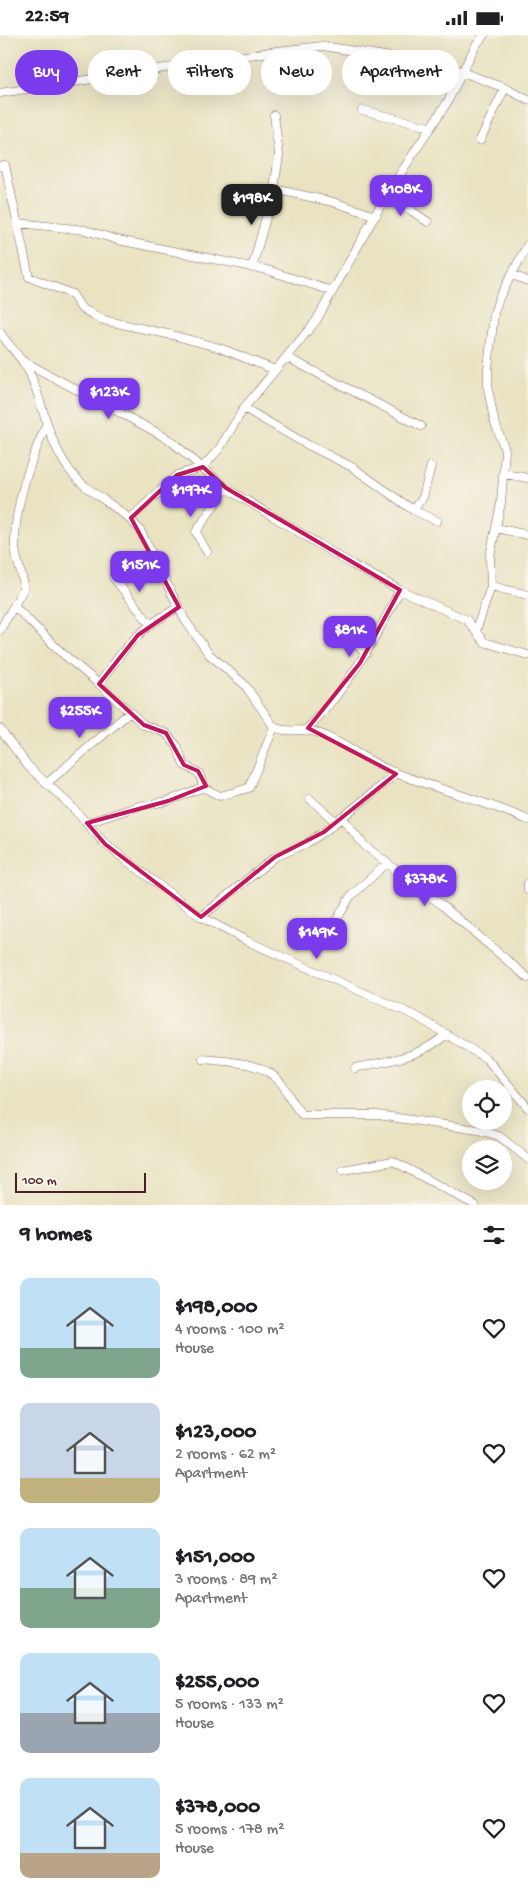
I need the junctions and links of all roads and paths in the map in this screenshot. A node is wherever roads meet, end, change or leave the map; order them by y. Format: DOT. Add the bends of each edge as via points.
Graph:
graph roads {
  1 [pos="484,35"];
  2 [pos="462,73"];
  3 [pos="505,88"];
  4 [pos="0,93"];
  5 [pos="528,101"];
  6 [pos="362,110"];
  7 [pos="274,115"];
  8 [pos="429,127"];
  9 [pos="480,139"];
  10 [pos="0,166"];
  11 [pos="274,189"];
  12 [pos="387,194"];
  13 [pos="376,217"];
  14 [pos="428,222"];
  15 [pos="18,223"];
  16 [pos="528,244"];
  17 [pos="252,268"];
  18 [pos="512,275"];
  19 [pos="528,281"];
  20 [pos="332,291"];
  21 [pos="0,332"];
  22 [pos="286,357"];
  23 [pos="23,361"];
  24 [pos="275,370"];
  25 [pos="244,408"];
  26 [pos="46,425"];
  27 [pos="421,426"];
  28 [pos="431,466"];
  29 [pos="203,467"];
  30 [pos="504,474"];
  31 [pos="528,478"];
  32 [pos="226,488"];
  33 [pos="413,510"];
  34 [pos="130,518"];
  35 [pos="437,521"];
  36 [pos="496,528"];
  37 [pos="528,535"];
  38 [pos="207,551"];
  39 [pos="113,577"];
  40 [pos="491,587"];
  41 [pos="400,590"];
  42 [pos="528,595"];
  43 [pos="14,607"];
  44 [pos="179,607"];
  45 [pos="332,621"];
  46 [pos="150,624"];
  47 [pos="0,630"];
  48 [pos="476,631"];
  49 [pos="366,653"];
  50 [pos="528,655"];
  51 [pos="99,684"];
  52 [pos="130,712"];
  53 [pos="274,727"];
  54 [pos="0,729"];
  55 [pos="306,730"];
  56 [pos="396,774"];
  57 [pos="46,784"];
  58 [pos="204,788"];
  59 [pos="310,799"];
  60 [pos="339,819"];
  61 [pos="528,820"];
  62 [pos="87,823"];
  63 [pos="387,863"];
  64 [pos="528,883"];
  65 [pos="528,890"];
  66 [pos="201,917"];
  67 [pos="330,931"];
  68 [pos="528,978"];
  69 [pos="447,1034"];
  70 [pos="204,1059"];
  71 [pos="355,1068"];
  72 [pos="528,1108"];
  73 [pos="528,1159"];
  74 [pos="344,1170"];
  75 [pos="475,1205"];
  1 -- 2 [label="street"];
  2 -- 3 [label="street"];
  2 -- 4 [label="street" via="422,62 323,46"];
  2 -- 8 [label="street" via="448,101"];
  3 -- 5 [label="street"];
  3 -- 9 [label="street"];
  6 -- 8 [label="street"];
  7 -- 11 [label="street" via="279,155"];
  8 -- 12 [label="street"];
  10 -- 15 [label="street" via="5,165"];
  11 -- 13 [label="street" via="333,201"];
  11 -- 17 [label="street"];
  12 -- 13 [label="street"];
  12 -- 14 [label="street"];
  13 -- 20 [label="street"];
  15 -- 17 [label="street" via="86,230 118,240"];
  15 -- 24 [label="street" via="29,277 72,294 81,308 103,320 220,348"];
  16 -- 18 [label="street"];
  17 -- 20 [label="street"];
  18 -- 19 [label="street"];
  18 -- 30 [label="street" via="494,313 488,369 494,420 505,450"];
  20 -- 22 [label="street" via="316,321"];
  21 -- 23 [label="street"];
  22 -- 24 [label="street"];
  22 -- 27 [label="street"];
  23 -- 26 [label="street" via="31,375"];
  23 -- 29 [label="street" via="154,431"];
  24 -- 25 [label="street"];
  25 -- 29 [label="street" via="219,449"];
  25 -- 33 [label="street" via="352,467"];
  26 -- 34 [label="street" via="76,477"];
  26 -- 43 [label="street" via="26,473 15,546 24,588"];
  28 -- 33 [label="street" via="423,497"];
  29 -- 32 [label="street"];
  29 -- 34 [label="street" via="177,475"];
  30 -- 31 [label="street"];
  30 -- 36 [label="street"];
  32 -- 38 [label="street" via="196,533"];
  32 -- 41 [label="street"];
  33 -- 35 [label="street"];
  34 -- 44 [label="street" via="140,530"];
  36 -- 37 [label="street"];
  36 -- 40 [label="street" via="490,556"];
  39 -- 46 [label="street"];
  40 -- 42 [label="street"];
  40 -- 48 [label="street"];
  41 -- 48 [label="street" via="466,619"];
  41 -- 49 [label="street"];
  43 -- 47 [label="street"];
  43 -- 51 [label="street"];
  44 -- 46 [label="street"];
  44 -- 53 [label="street" via="209,653 245,685"];
  45 -- 49 [label="street"];
  46 -- 51 [label="street" via="123,651"];
  48 -- 50 [label="street" via="484,642"];
  49 -- 55 [label="street" via="320,717"];
  51 -- 52 [label="street"];
  52 -- 57 [label="street"];
  52 -- 58 [label="street" via="144,725 166,733 177,746 184,765 199,773"];
  53 -- 55 [label="street"];
  53 -- 58 [label="street" via="249,788 220,796"];
  54 -- 57 [label="street"];
  55 -- 56 [label="street" via="329,737"];
  56 -- 60 [label="street"];
  56 -- 61 [label="street" via="500,807"];
  57 -- 62 [label="street"];
  58 -- 62 [label="street"];
  59 -- 60 [label="street"];
  60 -- 63 [label="street"];
  60 -- 66 [label="street" via="306,843 275,857"];
  62 -- 66 [label="street" via="105,844"];
  63 -- 67 [label="street" via="350,897"];
  63 -- 68 [label="street"];
  64 -- 65 [label="street"];
  66 -- 69 [label="street" via="416,1016"];
  69 -- 71 [label="street" via="435,1045 408,1057"];
  69 -- 72 [label="street" via="487,1059"];
  70 -- 73 [label="street" via="260,1067 280,1082 303,1115 378,1115 478,1130 499,1136"];
  74 -- 75 [label="street" via="392,1161"];
}
